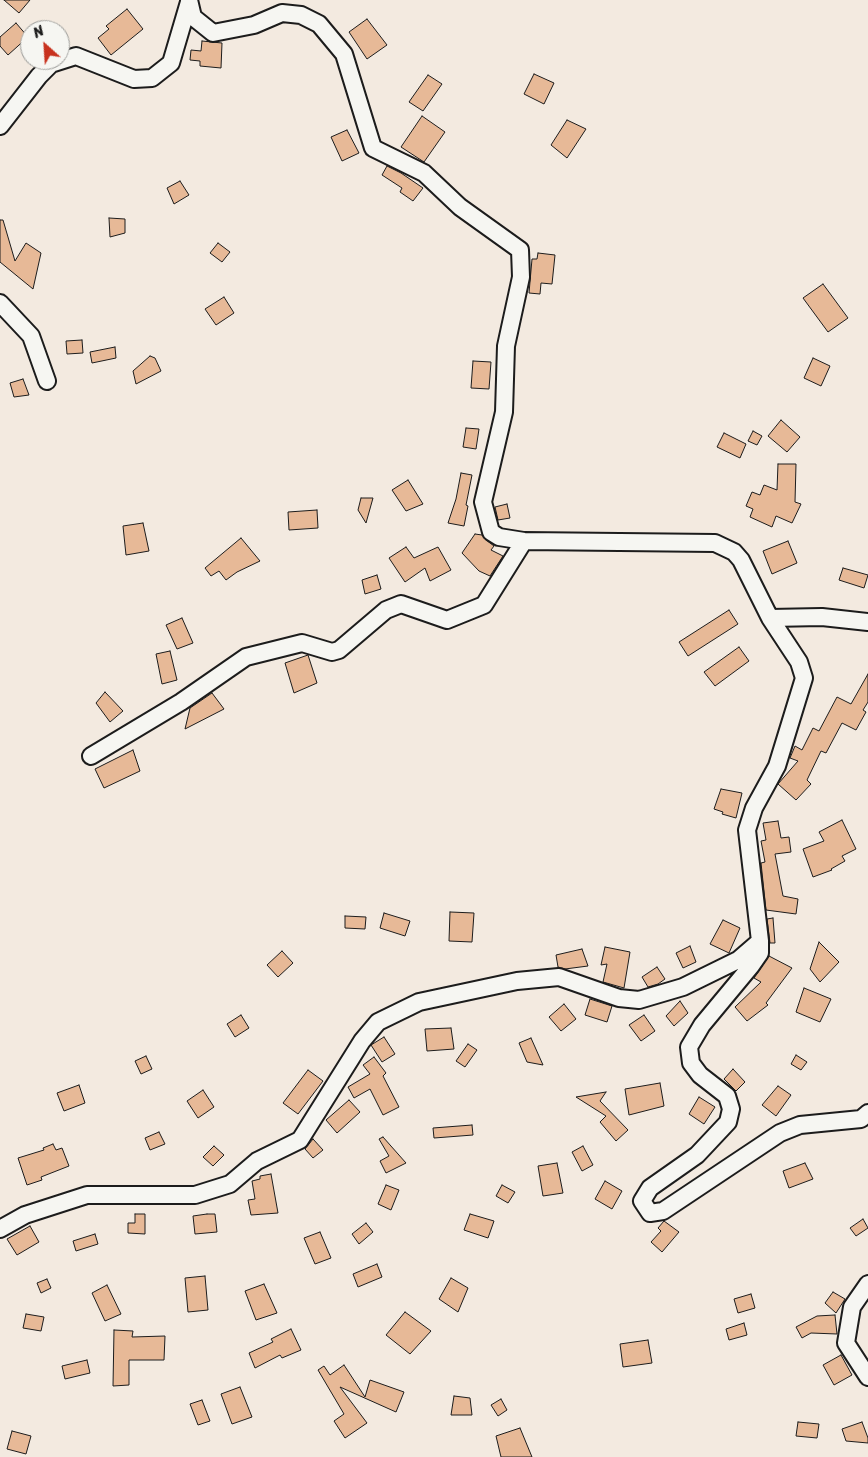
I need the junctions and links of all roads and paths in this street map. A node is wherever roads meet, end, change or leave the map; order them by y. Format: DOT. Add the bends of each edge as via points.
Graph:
graph roads {
  1 [pos="189,1"];
  2 [pos="0,126"];
  3 [pos="0,303"];
  4 [pos="47,381"];
  5 [pos="524,541"];
  6 [pos="770,618"];
  7 [pos="868,622"];
  8 [pos="91,756"];
  9 [pos="760,941"];
  10 [pos="868,1113"];
  11 [pos="0,1229"];
  12 [pos="868,1284"];
  13 [pos="868,1377"];
  1 -- 2 [label="street" via="171,63 152,78 134,79 76,56 51,64"];
  1 -- 5 [label="street" via="192,17 213,33 254,25 282,13 301,15 319,24 344,54 373,148 424,173 460,207 520,250 521,277 506,346 504,412 484,502 490,532 499,538"];
  3 -- 4 [label="street" via="31,336"];
  5 -- 6 [label="street" via="715,543 734,552 741,560"];
  5 -- 8 [label="street" via="484,605 447,620 401,604 386,610 339,650 332,652 302,643 246,657 181,702"];
  6 -- 7 [label="street" via="822,617"];
  6 -- 9 [label="street" via="800,662 804,678 777,766 754,808 747,830"];
  9 -- 10 [label="street" via="756,960 702,1025 689,1048 692,1063 700,1075 726,1096 731,1109 728,1122 696,1155 650,1188 642,1201 650,1213 663,1211 780,1133 800,1125 861,1119"];
  9 -- 11 [label="street" via="738,960 683,987 639,1000 619,998 559,977 517,981 419,1002 378,1022 362,1041 300,1140 257,1161 230,1184 195,1195 87,1195 25,1215"];
  12 -- 13 [label="street" via="852,1308 846,1343"];
}
